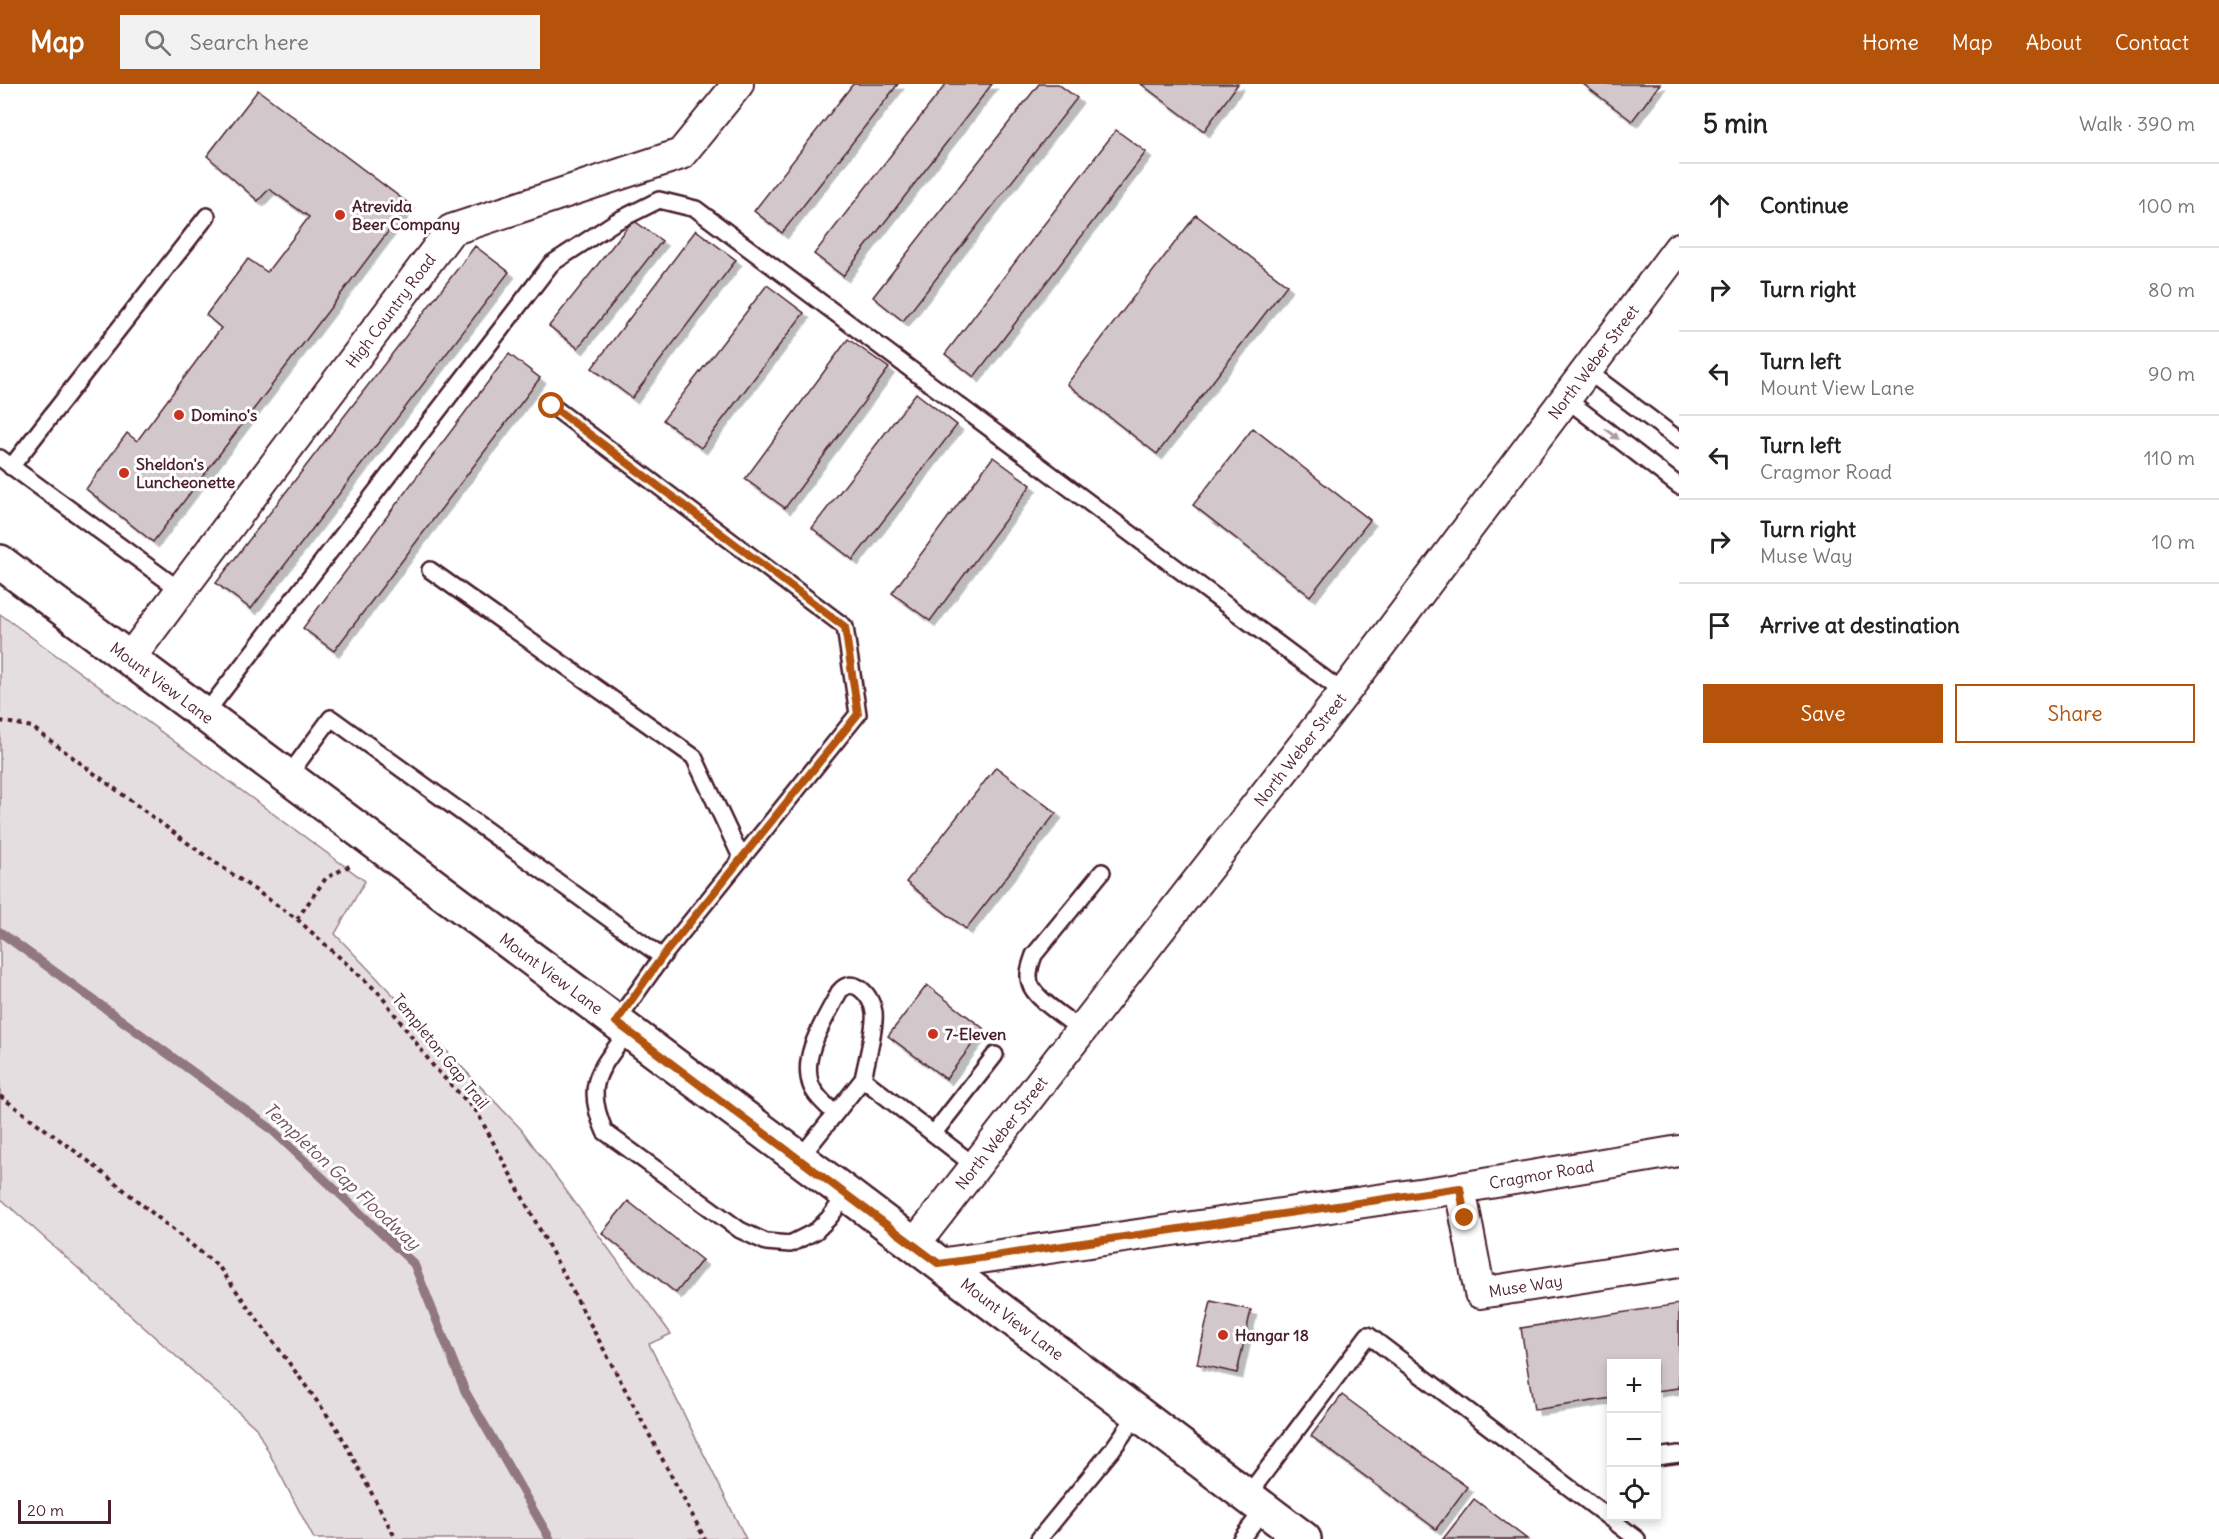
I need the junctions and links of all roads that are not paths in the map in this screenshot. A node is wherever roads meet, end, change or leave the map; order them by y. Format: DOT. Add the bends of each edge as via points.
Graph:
graph roads {
  1 [pos="738,84"];
  2 [pos="207,216"];
  3 [pos="1679,248"];
  4 [pos="1586,370"];
  5 [pos="1565,398"];
  6 [pos="552,406"];
  7 [pos="1679,440"];
  8 [pos="6,463"];
  9 [pos="1679,486"];
  10 [pos="0,562"];
  11 [pos="430,570"];
  12 [pos="180,590"];
  13 [pos="130,657"];
  14 [pos="1344,693"];
  15 [pos="205,714"];
  16 [pos="288,776"];
  17 [pos="741,857"];
  18 [pos="1102,872"];
  19 [pos="662,957"];
  20 [pos="622,1026"];
  21 [pos="1081,1030"];
  22 [pos="995,1055"];
  23 [pos="863,1079"];
  24 [pos="834,1114"];
  25 [pos="934,1133"];
  26 [pos="1679,1151"];
  27 [pos="799,1159"];
  28 [pos="975,1166"];
  29 [pos="1460,1188"];
  30 [pos="847,1194"];
  31 [pos="926,1254"];
  32 [pos="1679,1262"];
  33 [pos="1138,1413"];
  34 [pos="1679,1454"];
  35 [pos="1661,1456"];
  36 [pos="1256,1502"];
  37 [pos="1039,1539"];
  38 [pos="1241,1539"];
  39 [pos="1304,1539"];
  40 [pos="1637,1539"];
  1 -- 12 [label="street, High Country Road" via="681,154 451,230"];
  2 -- 8 [label="lane"];
  3 -- 4 [label="street, North Weber Street"];
  4 -- 5 [label="street, North Weber Street"];
  4 -- 7 [label="lane"];
  5 -- 9 [label="lane, one-way"];
  5 -- 14 [label="street, North Weber Street"];
  6 -- 17 [label="lane" via="845,627 858,714"];
  8 -- 12 [label="lane"];
  10 -- 13 [label="street, Mount View Lane"];
  11 -- 17 [label="lane" via="694,758"];
  12 -- 13 [label="street, High Country Road"];
  13 -- 15 [label="street, Mount View Lane"];
  14 -- 15 [label="lane" via="696,209 659,200 615,222 551,264"];
  14 -- 21 [label="street, North Weber Street"];
  15 -- 16 [label="street, Mount View Lane"];
  16 -- 19 [label="lane" via="331,718"];
  16 -- 20 [label="street, Mount View Lane"];
  17 -- 19 [label="lane"];
  18 -- 21 [label="lane" via="1034,955 1029,970 1030,984 1041,999"];
  19 -- 20 [label="lane"];
  20 -- 27 [label="street, Mount View Lane"];
  20 -- 30 [label="lane" via="594,1090 596,1112 605,1132 740,1230 766,1242 790,1244 816,1231"];
  21 -- 28 [label="street, North Weber Street"];
  22 -- 25 [label="lane"];
  23 -- 24 [label="lane"];
  23 -- 24 [label="lane" via="875,1014 865,992 849,985 839,992 810,1053 808,1072 812,1087"];
  23 -- 25 [label="lane"];
  24 -- 27 [label="lane"];
  25 -- 28 [label="lane"];
  26 -- 29 [label="street, Cragmor Road"];
  27 -- 30 [label="street, Mount View Lane"];
  28 -- 31 [label="street, North Weber Street"];
  29 -- 31 [label="street, Cragmor Road"];
  29 -- 32 [label="street, Muse Way" via="1480,1293"];
  30 -- 31 [label="street, Mount View Lane"];
  31 -- 33 [label="street, Mount View Lane"];
  33 -- 36 [label="street, Mount View Lane"];
  33 -- 37 [label="lane"];
  34 -- 35 [label="lane"];
  36 -- 38 [label="lane"];
  36 -- 39 [label="street, Mount View Lane"];
  36 -- 40 [label="lane" via="1368,1335"];
}
